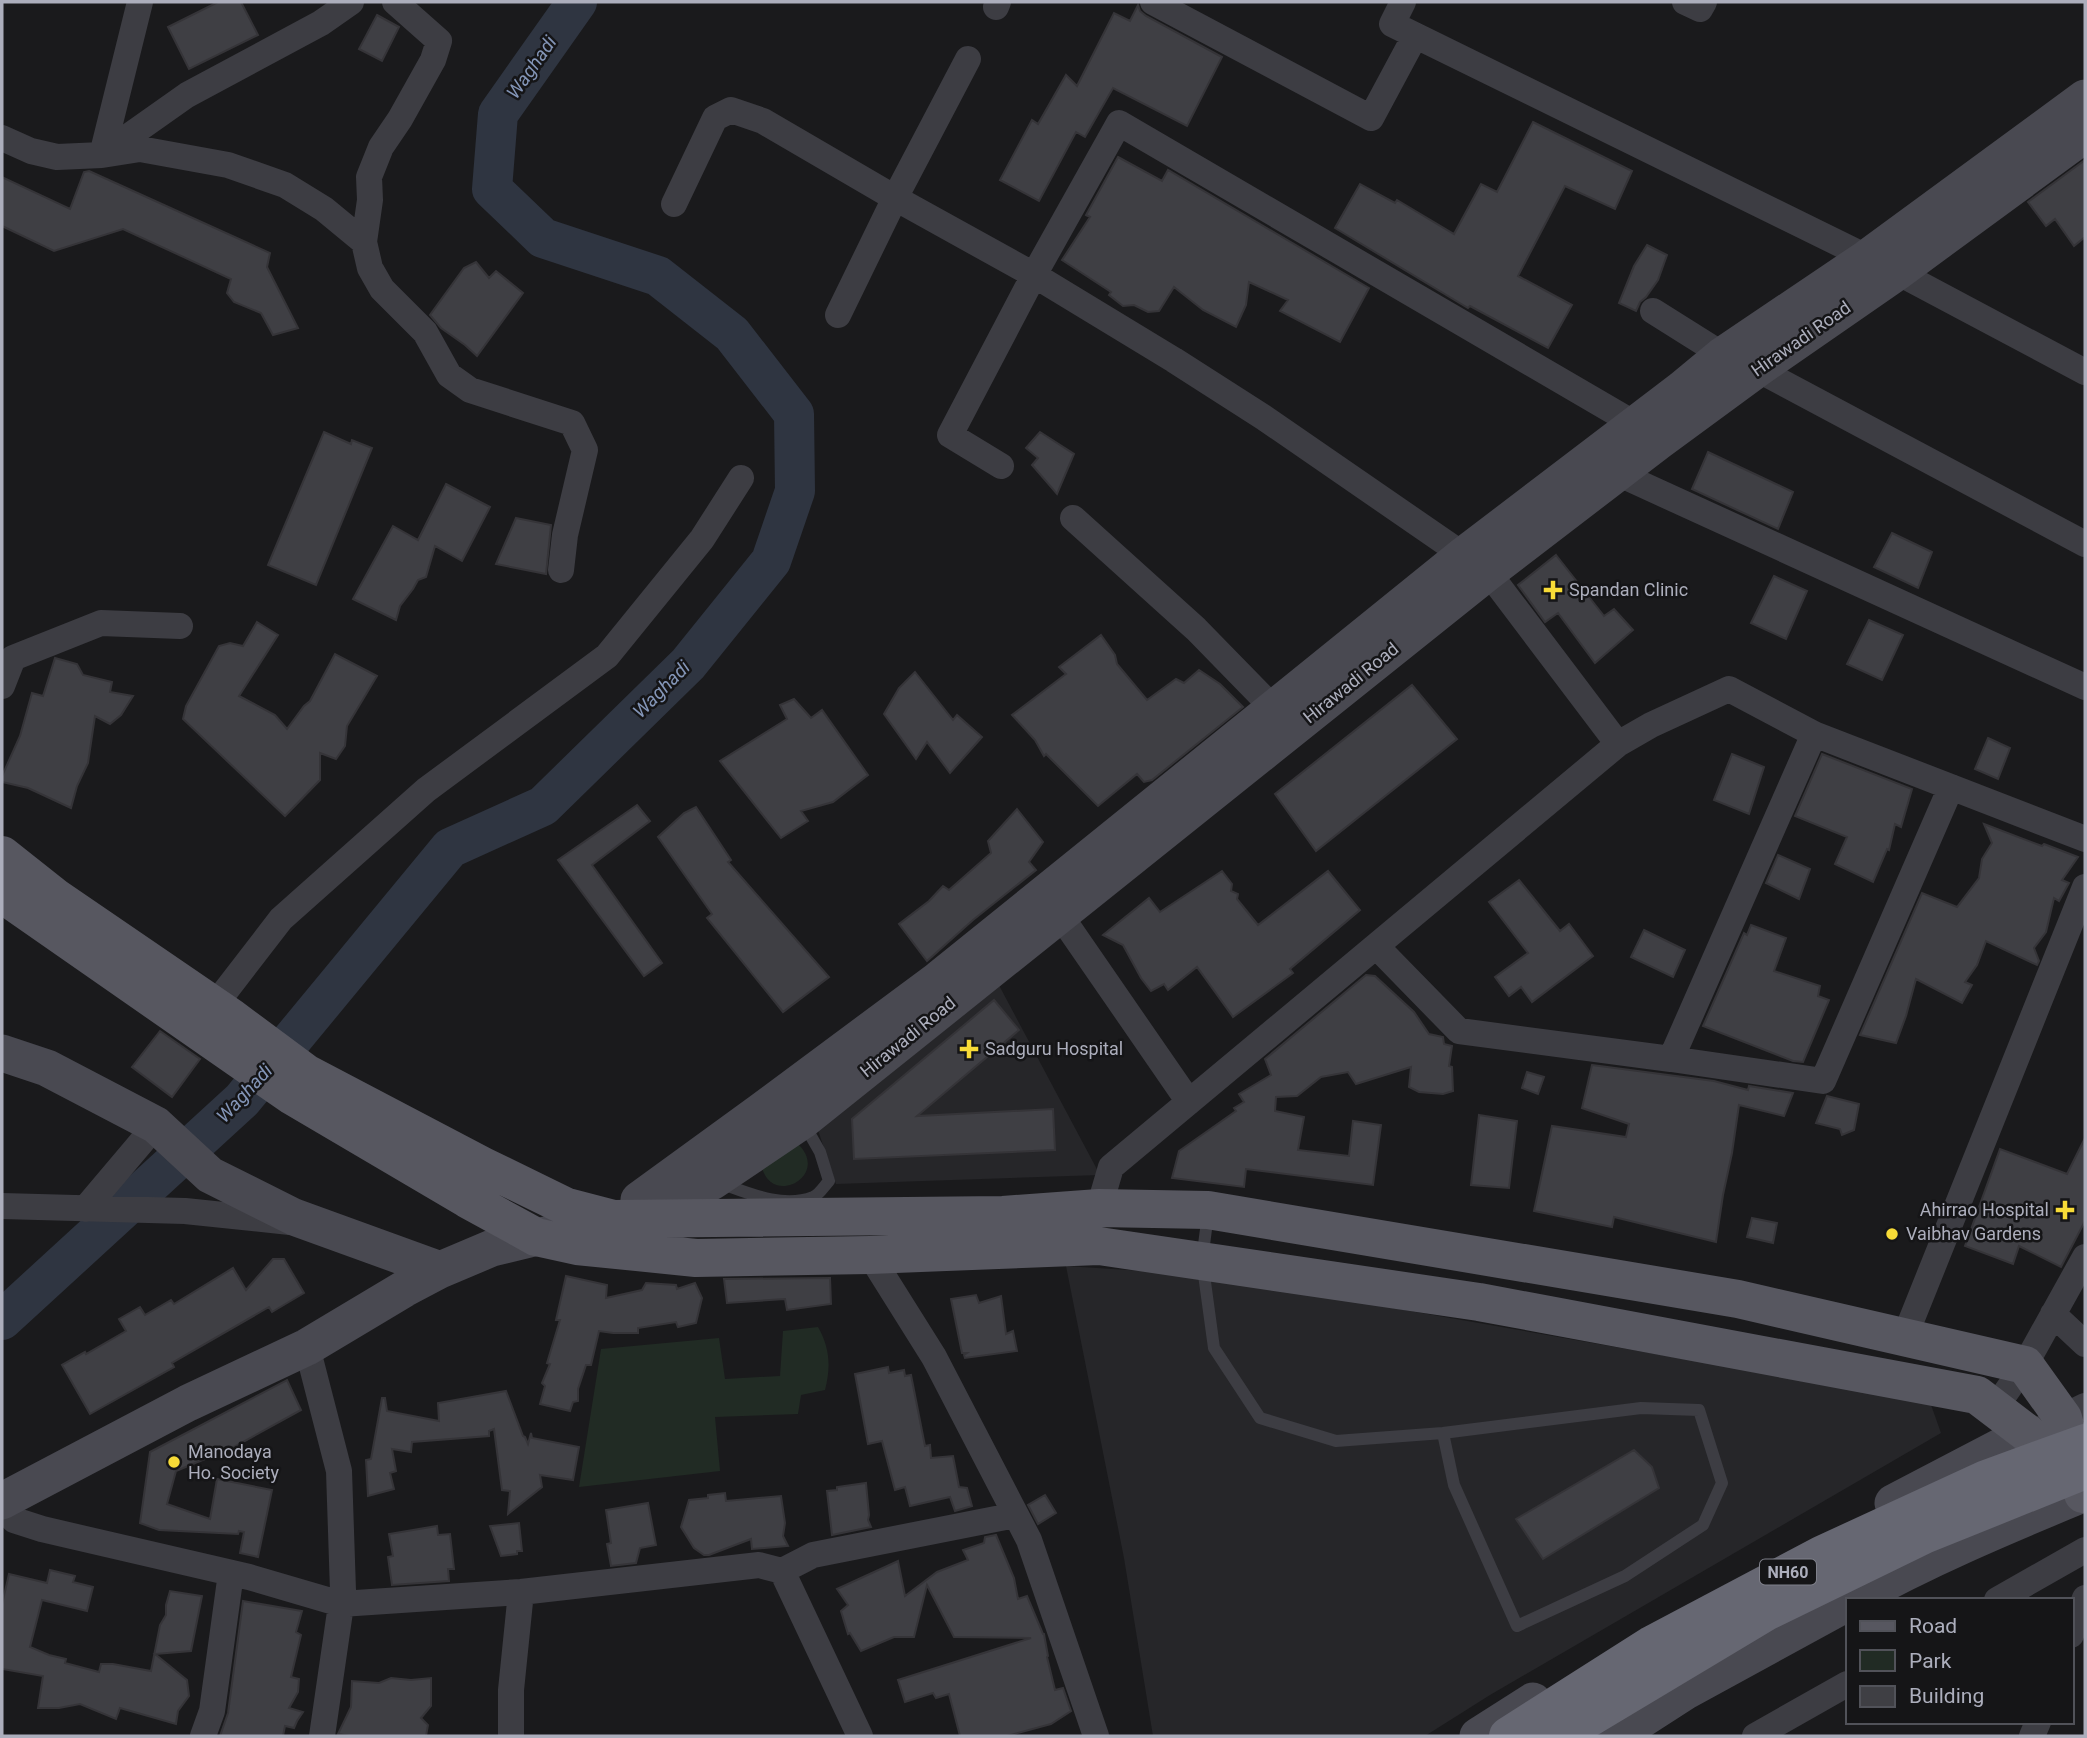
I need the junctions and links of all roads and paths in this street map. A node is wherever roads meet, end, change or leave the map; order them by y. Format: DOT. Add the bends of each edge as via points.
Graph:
graph roads {
  1 [pos="140,2"];
  2 [pos="351,2"];
  3 [pos="395,2"];
  4 [pos="1153,2"];
  5 [pos="1403,2"];
  6 [pos="1685,2"];
  7 [pos="1704,2"];
  8 [pos="1415,36"];
  9 [pos="968,59"];
  10 [pos="2085,98"];
  11 [pos="2085,134"];
  12 [pos="2,138"];
  13 [pos="102,155"];
  14 [pos="895,198"];
  15 [pos="674,204"];
  16 [pos="364,242"];
  17 [pos="1882,265"];
  18 [pos="1034,275"];
  19 [pos="1653,311"];
  20 [pos="838,314"];
  21 [pos="1723,355"];
  22 [pos="1757,369"];
  23 [pos="2085,372"];
  24 [pos="1635,424"];
  25 [pos="1001,466"];
  26 [pos="1617,473"];
  27 [pos="741,478"];
  28 [pos="1073,518"];
  29 [pos="2085,544"];
  30 [pos="1476,563"];
  31 [pos="561,570"];
  32 [pos="180,626"];
  33 [pos="2,686"];
  34 [pos="2085,687"];
  35 [pos="1274,709"];
  36 [pos="1814,734"];
  37 [pos="1618,744"];
  38 [pos="1951,787"];
  39 [pos="2085,839"];
  40 [pos="2,855"];
  41 [pos="2085,887"];
  42 [pos="2,894"];
  43 [pos="1053,904"];
  44 [pos="1376,946"];
  45 [pos="220,1022"];
  46 [pos="2,1053"];
  47 [pos="1671,1059"];
  48 [pos="299,1084"];
  49 [pos="1189,1102"];
  50 [pos="802,1121"];
  51 [pos="156,1125"];
  52 [pos="713,1181"];
  53 [pos="2,1206"];
  54 [pos="1099,1208"];
  55 [pos="93,1209"];
  56 [pos="1208,1210"];
  57 [pos="613,1219"];
  58 [pos="314,1224"];
  59 [pos="536,1237"];
  60 [pos="870,1255"];
  61 [pos="2085,1257"];
  62 [pos="1202,1260"];
  63 [pos="440,1270"];
  64 [pos="2053,1314"];
  65 [pos="1905,1336"];
  66 [pos="2085,1344"];
  67 [pos="307,1347"];
  68 [pos="2025,1365"];
  69 [pos="1995,1408"];
  70 [pos="2080,1420"];
  71 [pos="1443,1433"];
  72 [pos="2027,1433"];
  73 [pos="2085,1485"];
  74 [pos="1016,1515"];
  75 [pos="5,1517"];
  76 [pos="2085,1550"];
  77 [pos="782,1571"];
  78 [pos="231,1573"];
  79 [pos="521,1592"];
  80 [pos="1856,1598"];
  81 [pos="2001,1598"];
  82 [pos="2085,1598"];
  83 [pos="341,1604"];
  84 [pos="1846,1604"];
  85 [pos="2073,1629"];
  86 [pos="1846,1685"];
  87 [pos="203,1736"];
  88 [pos="322,1736"];
  89 [pos="510,1736"];
  90 [pos="860,1736"];
  91 [pos="1096,1736"];
  92 [pos="1478,1736"];
  93 [pos="1508,1736"];
  94 [pos="1559,1736"];
  95 [pos="1616,1736"];
  96 [pos="1755,1736"];
  1 -- 13 [label="street"];
  2 -- 13 [label="street" via="187,95"];
  3 -- 16 [label="street" via="439,41 433,60 375,160 369,177"];
  4 -- 8 [label="street" via="1371,118"];
  5 -- 8 [label="street" via="1392,24"];
  6 -- 7 [label="street" via="1700,9"];
  8 -- 17 [label="street"];
  9 -- 14 [label="street"];
  10 -- 17 [label="street"];
  11 -- 17 [label="street, Hirawadi Road"];
  12 -- 13 [label="street" via="57,157"];
  13 -- 16 [label="street" via="140,149 228,165 285,185"];
  14 -- 15 [label="street" via="763,121 732,110 715,118"];
  14 -- 18 [label="street"];
  14 -- 20 [label="street"];
  16 -- 31 [label="street" via="370,268 382,289 425,332 449,376 470,390 572,423 584,450"];
  17 -- 21 [label="street"];
  17 -- 22 [label="street, Hirawadi Road"];
  17 -- 23 [label="street"];
  18 -- 24 [label="street" via="1119,124"];
  18 -- 25 [label="street" via="950,435"];
  18 -- 30 [label="street" via="1263,417"];
  19 -- 21 [label="street"];
  21 -- 24 [label="street"];
  22 -- 26 [label="street, Hirawadi Road"];
  22 -- 29 [label="street"];
  24 -- 30 [label="street"];
  26 -- 30 [label="street, Hirawadi Road"];
  26 -- 34 [label="street"];
  27 -- 45 [label="street" via="702,539 607,656 426,790 281,919"];
  28 -- 35 [label="street" via="1196,629"];
  30 -- 35 [label="street"];
  30 -- 37 [label="street"];
  30 -- 43 [label="street, Hirawadi Road"];
  32 -- 33 [label="street" via="101,623 13,659"];
  35 -- 43 [label="street"];
  36 -- 37 [label="street" via="1729,689"];
  36 -- 38 [label="street"];
  36 -- 47 [label="street"];
  37 -- 44 [label="street"];
  38 -- 39 [label="street"];
  38 -- 47 [label="street" via="1823,1081"];
  40 -- 45 [label="main road"];
  41 -- 65 [label="street"];
  42 -- 45 [label="main road" via="75,947"];
  43 -- 49 [label="street"];
  43 -- 50 [label="street, Hirawadi Road"];
  43 -- 57 [label="street" via="939,979"];
  44 -- 47 [label="street" via="1459,1031"];
  44 -- 49 [label="street"];
  45 -- 48 [label="main road"];
  46 -- 51 [label="street" via="47,1068"];
  48 -- 57 [label="main road" via="567,1207"];
  48 -- 59 [label="main road" via="467,1199"];
  49 -- 54 [label="street" via="1111,1167"];
  50 -- 52 [label="street, Hirawadi Road"];
  50 -- 52 [label="lane" via="820,1152 829,1181 816,1196 793,1201 762,1197"];
  51 -- 55 [label="street"];
  51 -- 58 [label="street" via="210,1175"];
  52 -- 57 [label="street, Hirawadi Road" via="672,1203"];
  53 -- 55 [label="street"];
  54 -- 56 [label="main road"];
  54 -- 57 [label="main road" via="1003,1215"];
  55 -- 58 [label="street" via="186,1211"];
  56 -- 62 [label="lane"];
  56 -- 65 [label="main road" via="1738,1299"];
  57 -- 59 [label="street, Hirawadi Road"];
  58 -- 63 [label="street"];
  59 -- 60 [label="main road" via="577,1246 696,1258"];
  59 -- 63 [label="street, Hirawadi Road" via="492,1248"];
  60 -- 62 [label="main road" via="1099,1246"];
  60 -- 74 [label="street" via="934,1357"];
  61 -- 64 [label="street"];
  62 -- 69 [label="main road" via="1520,1309 1977,1395"];
  62 -- 71 [label="lane" via="1214,1348 1260,1418 1336,1441"];
  63 -- 67 [label="street, Hirawadi Road"];
  64 -- 66 [label="street"];
  64 -- 68 [label="street"];
  65 -- 68 [label="main road"];
  67 -- 75 [label="street, Hirawadi Road" via="188,1403"];
  67 -- 83 [label="street" via="339,1471"];
  68 -- 69 [label="street"];
  68 -- 70 [label="main road"];
  69 -- 72 [label="main road"];
  70 -- 72 [label="street"];
  70 -- 73 [label="main road"];
  70 -- 93 [label="highway, NH60, bridge" via="1986,1479 1821,1555 1651,1644"];
  71 -- 71 [label="lane" via="1641,1408 1699,1410 1722,1483 1703,1525 1625,1576 1517,1626 1454,1485"];
  72 -- 73 [label="main road"];
  72 -- 92 [label="street" via="1634,1635"];
  73 -- 80 [label="street"];
  73 -- 94 [label="highway, NH60, bridge" via="1924,1535 1766,1612"];
  74 -- 77 [label="street" via="813,1555"];
  74 -- 91 [label="street" via="1029,1540"];
  75 -- 78 [label="street" via="41,1530"];
  76 -- 81 [label="street"];
  77 -- 79 [label="street" via="759,1564"];
  77 -- 90 [label="street"];
  78 -- 83 [label="street"];
  78 -- 87 [label="street" via="212,1711"];
  79 -- 83 [label="street"];
  79 -- 89 [label="street"];
  82 -- 85 [label="street"];
  83 -- 88 [label="street"];
  84 -- 95 [label="street" via="1686,1691"];
  86 -- 96 [label="street"];
}
